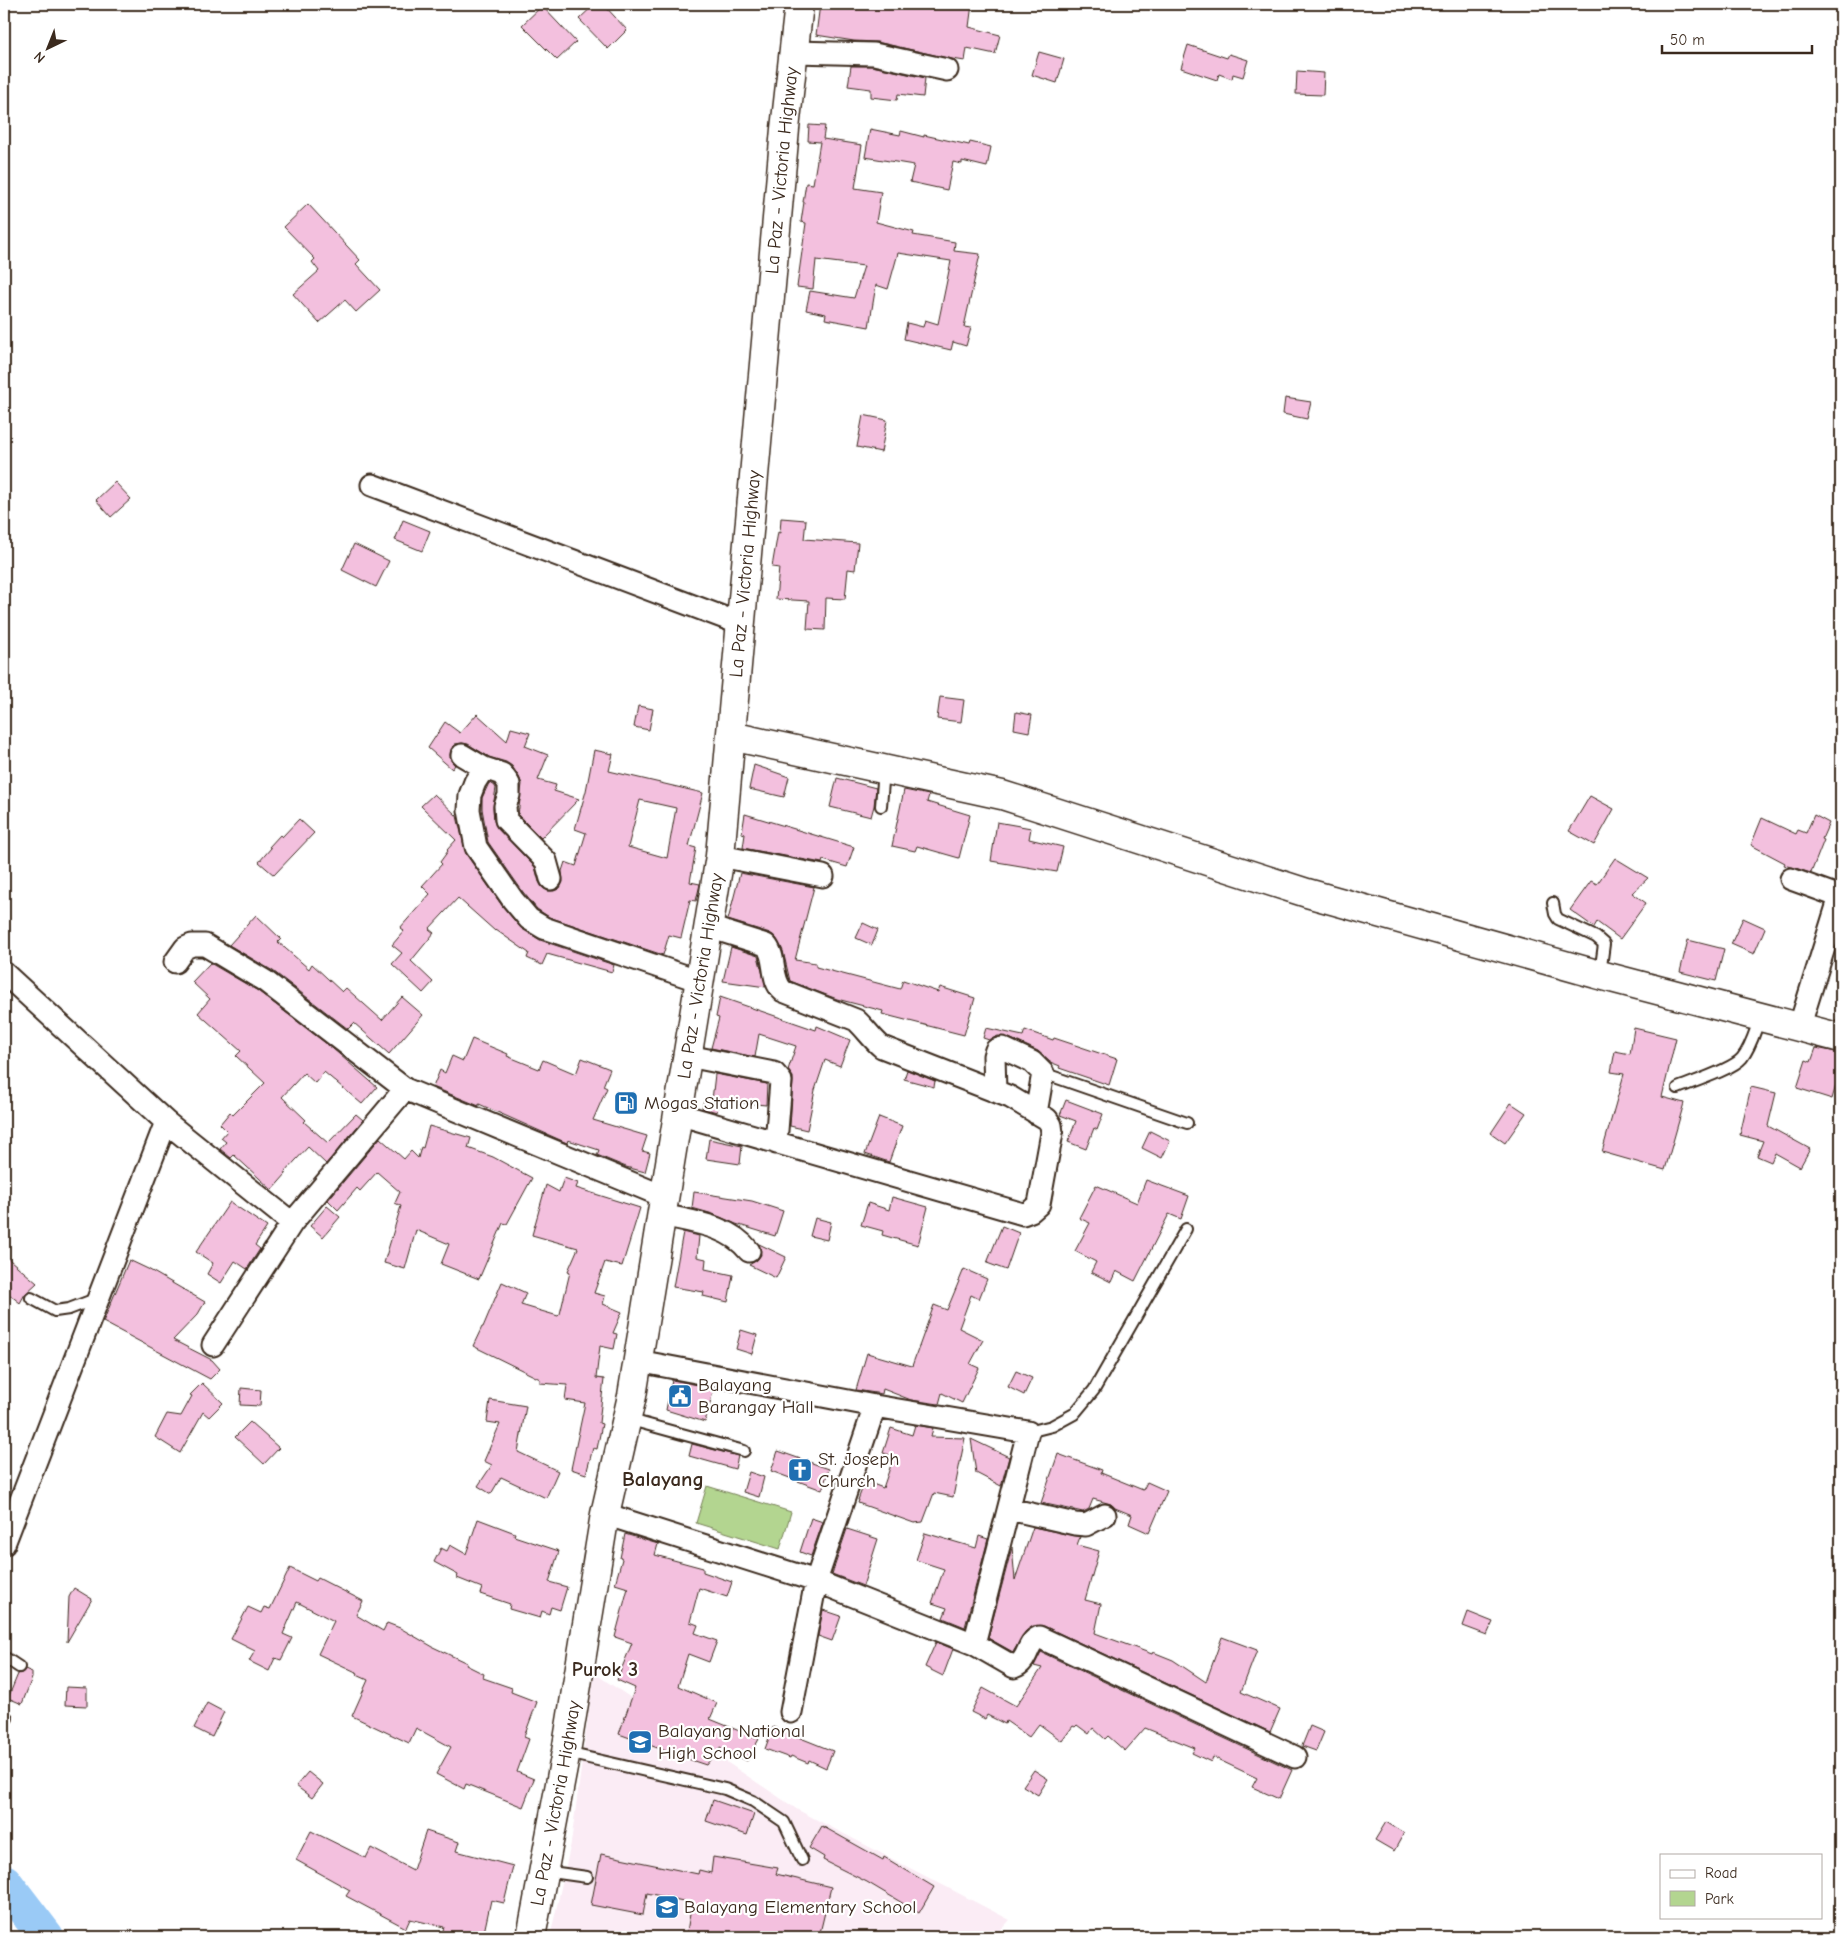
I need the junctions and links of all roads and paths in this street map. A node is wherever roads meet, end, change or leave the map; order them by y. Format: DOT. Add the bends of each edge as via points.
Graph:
graph roads {
  1 [pos="799,4"];
  2 [pos="794,52"];
  3 [pos="947,70"];
  4 [pos="372,485"];
  5 [pos="741,624"];
  6 [pos="731,736"];
  7 [pos="462,755"];
  8 [pos="484,768"];
  9 [pos="884,769"];
  10 [pos="881,806"];
  11 [pos="720,856"];
  12 [pos="824,876"];
  13 [pos="551,879"];
  14 [pos="1792,879"];
  15 [pos="1839,897"];
  16 [pos="1553,903"];
  17 [pos="709,927"];
  18 [pos="175,962"];
  19 [pos="4,973"];
  20 [pos="1600,975"];
  21 [pos="700,980"];
  22 [pos="1761,1017"];
  23 [pos="1799,1028"];
  24 [pos="1841,1038"];
  25 [pos="688,1056"];
  26 [pos="1043,1073"];
  27 [pos="1678,1088"];
  28 [pos="405,1089"];
  29 [pos="995,1091"];
  30 [pos="1036,1112"];
  31 [pos="678,1114"];
  32 [pos="166,1122"];
  33 [pos="1187,1123"];
  34 [pos="776,1143"];
  35 [pos="663,1206"];
  36 [pos="292,1223"];
  37 [pos="1186,1229"];
  38 [pos="749,1251"];
  39 [pos="32,1298"];
  40 [pos="99,1298"];
  41 [pos="213,1345"];
  42 [pos="638,1361"];
  43 [pos="875,1406"];
  44 [pos="627,1419"];
  45 [pos="1028,1432"];
  46 [pos="744,1451"];
  47 [pos="1009,1508"];
  48 [pos="605,1514"];
  49 [pos="1105,1516"];
  50 [pos="4,1544"];
  51 [pos="816,1581"];
  52 [pos="974,1644"];
  53 [pos="4,1657"];
  54 [pos="19,1666"];
  55 [pos="791,1712"];
  56 [pos="566,1752"];
  57 [pos="1295,1757"];
  58 [pos="802,1860"];
  59 [pos="543,1871"];
  60 [pos="587,1877"];
  61 [pos="531,1937"];
  1 -- 2 [label="main road, La Paz - Victoria Highway"];
  2 -- 3 [label="street" via="874,54"];
  2 -- 5 [label="main road, La Paz - Victoria Highway"];
  4 -- 5 [label="street"];
  5 -- 6 [label="main road, La Paz - Victoria Highway"];
  6 -- 9 [label="main road"];
  6 -- 11 [label="main road, La Paz - Victoria Highway"];
  7 -- 8 [label="street"];
  8 -- 13 [label="street" via="502,774 509,784 506,820 546,861"];
  8 -- 21 [label="street" via="470,795 469,810 476,847 530,919 544,928"];
  9 -- 10 [label="lane"];
  9 -- 20 [label="main road" via="1002,795 1307,893"];
  11 -- 12 [label="street"];
  11 -- 17 [label="main road, La Paz - Victoria Highway"];
  14 -- 15 [label="street"];
  15 -- 23 [label="street"];
  16 -- 20 [label="lane" via="1558,918 1604,944"];
  17 -- 21 [label="main road, La Paz - Victoria Highway"];
  17 -- 29 [label="street" via="766,945 778,985 783,991 856,1020 882,1046"];
  18 -- 28 [label="street" via="185,948 205,945 265,981"];
  19 -- 32 [label="street"];
  20 -- 22 [label="main road"];
  21 -- 25 [label="main road, La Paz - Victoria Highway"];
  22 -- 23 [label="main road"];
  22 -- 27 [label="lane" via="1741,1060"];
  23 -- 24 [label="main road"];
  25 -- 31 [label="main road, La Paz - Victoria Highway"];
  25 -- 34 [label="street" via="774,1072 780,1081"];
  26 -- 29 [label="street" via="1032,1062 1002,1048 996,1050"];
  26 -- 30 [label="street"];
  26 -- 33 [label="lane"];
  28 -- 35 [label="street"];
  28 -- 36 [label="street"];
  29 -- 30 [label="street"];
  30 -- 34 [label="street" via="1047,1119 1052,1133 1039,1204 1022,1214"];
  31 -- 34 [label="street"];
  31 -- 35 [label="main road, La Paz - Victoria Highway"];
  32 -- 36 [label="street"];
  32 -- 40 [label="street"];
  35 -- 38 [label="street" via="740,1240"];
  35 -- 42 [label="main road, La Paz - Victoria Highway"];
  36 -- 41 [label="street"];
  37 -- 45 [label="lane" via="1094,1390 1074,1414 1052,1426"];
  39 -- 40 [label="lane" via="55,1311"];
  40 -- 50 [label="street"];
  42 -- 43 [label="street"];
  42 -- 44 [label="main road, La Paz - Victoria Highway"];
  43 -- 45 [label="street"];
  43 -- 51 [label="street"];
  44 -- 46 [label="lane"];
  44 -- 48 [label="main road, La Paz - Victoria Highway"];
  45 -- 47 [label="street"];
  47 -- 49 [label="street" via="1076,1524 1086,1524"];
  47 -- 52 [label="street"];
  48 -- 51 [label="street"];
  48 -- 56 [label="main road, La Paz - Victoria Highway"];
  51 -- 52 [label="street"];
  51 -- 55 [label="street"];
  52 -- 57 [label="street" via="1014,1666 1024,1661 1033,1640 1039,1637"];
  53 -- 54 [label="lane"];
  56 -- 58 [label="lane" via="725,1789 753,1801 784,1822"];
  56 -- 59 [label="main road, La Paz - Victoria Highway"];
  59 -- 60 [label="lane"];
  59 -- 61 [label="main road, La Paz - Victoria Highway"];
}
